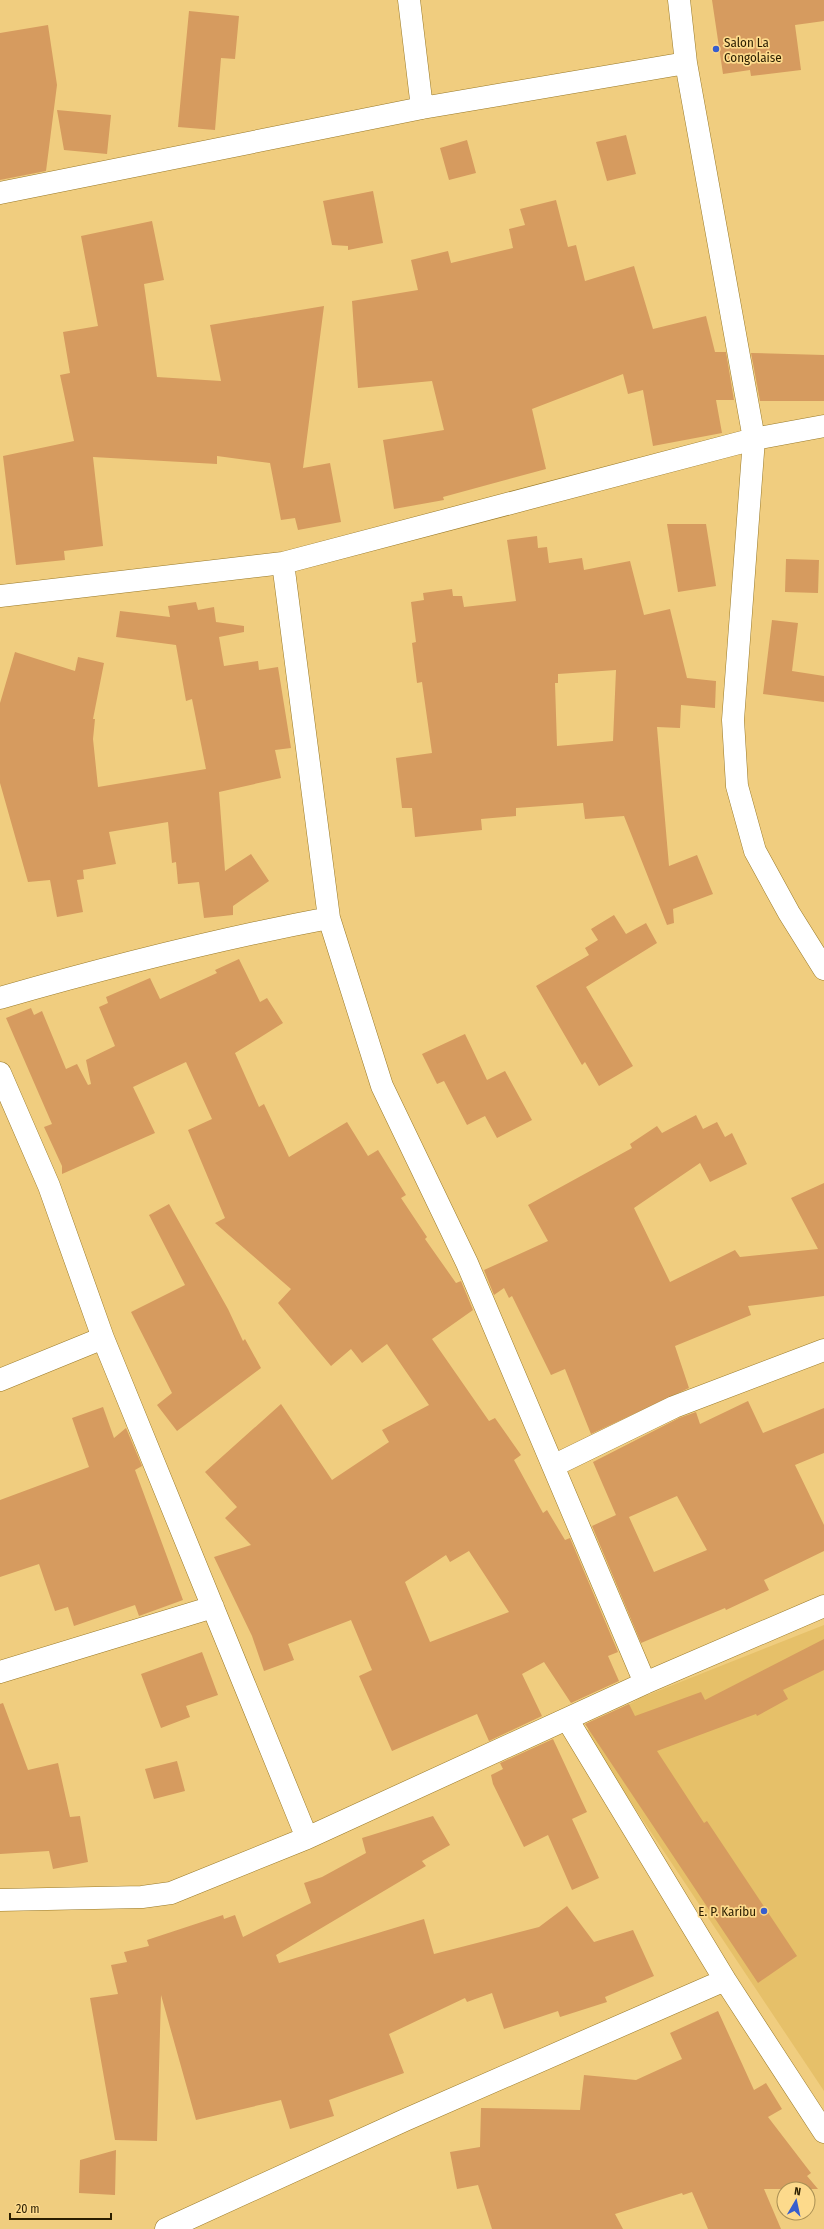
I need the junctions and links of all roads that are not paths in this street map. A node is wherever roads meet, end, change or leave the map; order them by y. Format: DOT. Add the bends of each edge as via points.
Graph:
graph roads {
  1 [pos="409,0"];
  2 [pos="679,0"];
  3 [pos="686,63"];
  4 [pos="422,108"];
  5 [pos="0,194"];
  6 [pos="824,426"];
  7 [pos="754,439"];
  8 [pos="283,563"];
  9 [pos="0,596"];
  10 [pos="329,918"];
  11 [pos="824,969"];
  12 [pos="0,998"];
  13 [pos="0,1073"];
  14 [pos="103,1338"];
  15 [pos="824,1350"];
  16 [pos="0,1380"];
  17 [pos="553,1466"];
  18 [pos="824,1606"];
  19 [pos="213,1607"];
  20 [pos="0,1672"];
  21 [pos="645,1682"];
  22 [pos="567,1719"];
  23 [pos="307,1838"];
  24 [pos="0,1900"];
  25 [pos="725,1980"];
  26 [pos="824,2132"];
  27 [pos="166,2229"];
  1 -- 4 [label="street"];
  2 -- 3 [label="street"];
  3 -- 4 [label="street"];
  3 -- 7 [label="street"];
  4 -- 5 [label="street"];
  6 -- 7 [label="street"];
  7 -- 8 [label="street"];
  7 -- 11 [label="street" via="732,720 737,786 755,851"];
  8 -- 9 [label="street"];
  8 -- 10 [label="street"];
  10 -- 12 [label="street" via="249,934 75,976"];
  10 -- 17 [label="street" via="382,1086 467,1263"];
  13 -- 14 [label="street" via="49,1186"];
  14 -- 16 [label="street"];
  14 -- 19 [label="street"];
  15 -- 17 [label="street" via="674,1407"];
  17 -- 21 [label="street"];
  18 -- 21 [label="street"];
  19 -- 20 [label="street"];
  19 -- 23 [label="street"];
  21 -- 22 [label="street"];
  22 -- 23 [label="street"];
  22 -- 25 [label="street"];
  23 -- 24 [label="street" via="171,1893 142,1897"];
  25 -- 26 [label="street"];
  25 -- 27 [label="street" via="405,2120"];
}
